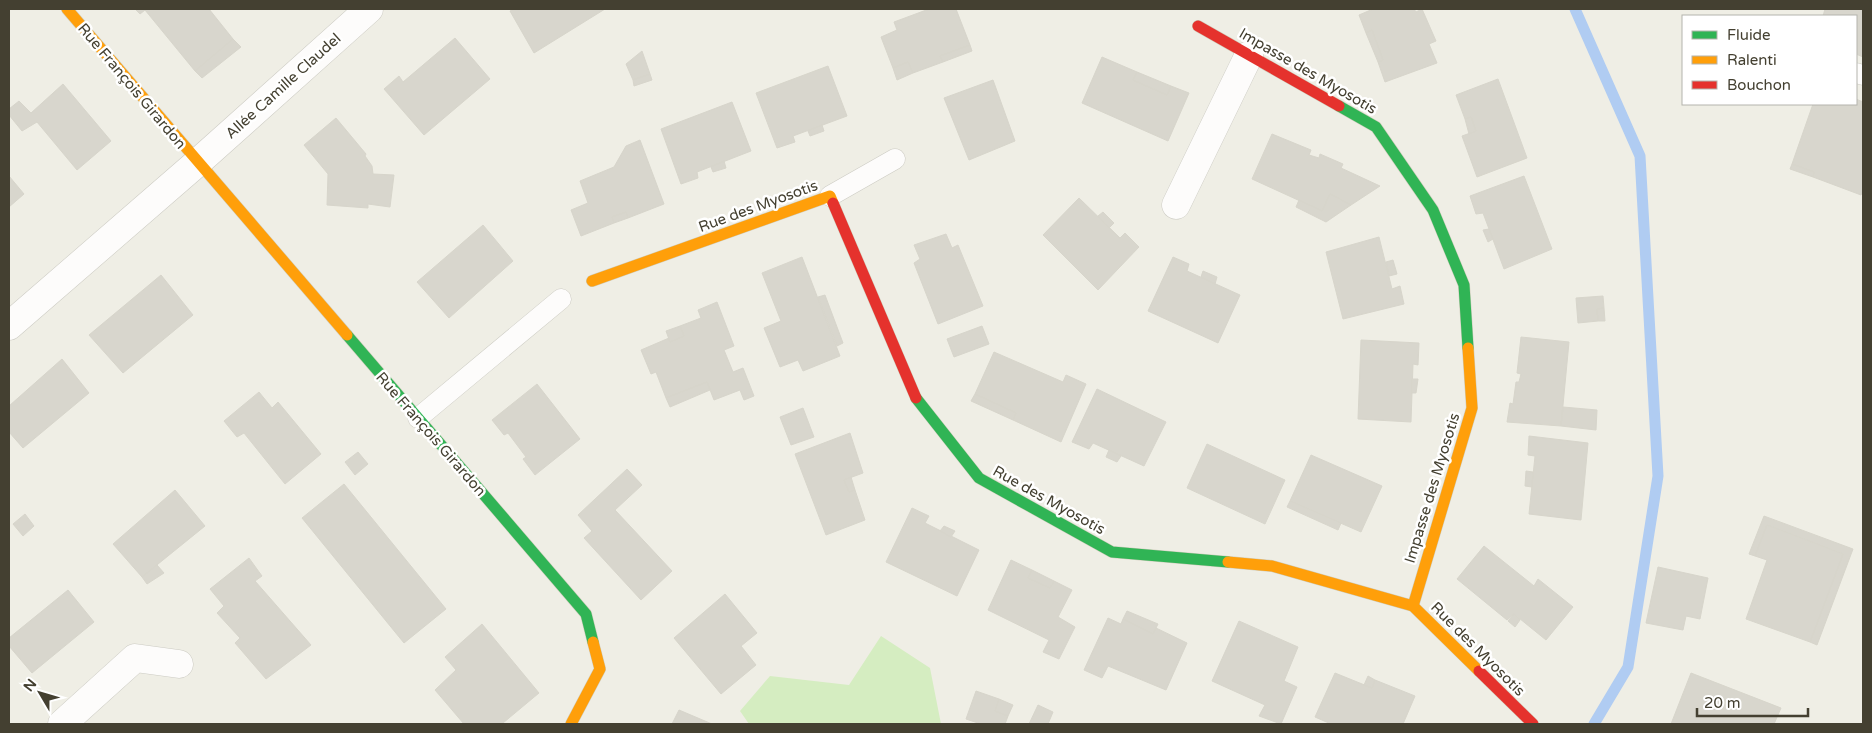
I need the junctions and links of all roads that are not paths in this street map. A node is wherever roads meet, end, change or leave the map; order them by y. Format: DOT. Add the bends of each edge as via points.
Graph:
graph roads {
  1 [pos="67,9"];
  2 [pos="369,9"];
  3 [pos="1198,26"];
  4 [pos="1249,55"];
  5 [pos="895,160"];
  6 [pos="197,163"];
  7 [pos="830,196"];
  8 [pos="1176,205"];
  9 [pos="592,281"];
  10 [pos="561,299"];
  11 [pos="9,326"];
  12 [pos="418,418"];
  13 [pos="1413,606"];
  14 [pos="179,664"];
  15 [pos="62,724"];
  16 [pos="571,724"];
  17 [pos="1533,724"];
  1 -- 6 [label="street, Rue François Girardon"];
  2 -- 6 [label="street, Allée Camille Claudel"];
  3 -- 4 [label="street, Impasse des Myosotis"];
  4 -- 8 [label="street"];
  4 -- 13 [label="street, Impasse des Myosotis" via="1376,127 1433,210 1464,285 1472,408"];
  5 -- 7 [label="lane"];
  6 -- 11 [label="street, Rue François Girardon"];
  6 -- 12 [label="street, Rue François Girardon"];
  7 -- 9 [label="street, Rue des Myosotis"];
  7 -- 13 [label="street, Rue des Myosotis" via="918,404 979,478 1112,552 1272,566"];
  10 -- 12 [label="lane"];
  12 -- 16 [label="street, Rue François Girardon" via="586,614 600,669"];
  13 -- 17 [label="street, Rue des Myosotis"];
  14 -- 15 [label="street" via="135,658"];
}
